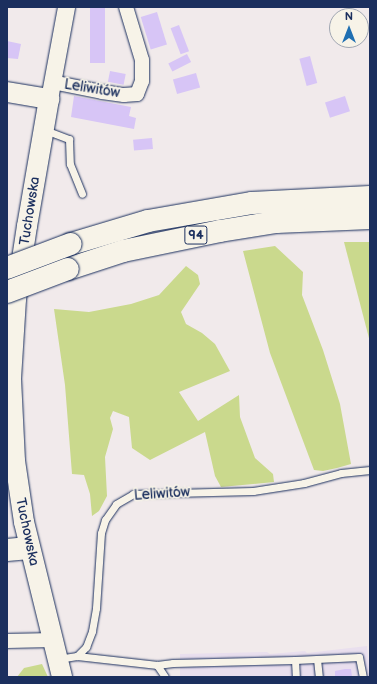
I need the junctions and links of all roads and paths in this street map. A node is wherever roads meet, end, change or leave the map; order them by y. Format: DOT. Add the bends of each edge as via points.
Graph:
graph roads {
  1 [pos="66,7"];
  2 [pos="126,7"];
  3 [pos="51,91"];
  4 [pos="7,92"];
  5 [pos="44,130"];
  6 [pos="82,194"];
  7 [pos="370,197"];
  8 [pos="370,218"];
  9 [pos="7,268"];
  10 [pos="7,292"];
  11 [pos="370,470"];
  12 [pos="29,548"];
  13 [pos="7,550"];
  14 [pos="53,640"];
  15 [pos="7,641"];
  16 [pos="78,656"];
  17 [pos="317,659"];
  18 [pos="294,660"];
  19 [pos="157,665"];
  20 [pos="60,668"];
  21 [pos="165,677"];
  22 [pos="296,677"];
  23 [pos="319,677"];
  24 [pos="363,677"];
  1 -- 3 [label="street, Tuchowska"];
  2 -- 3 [label="street, Leliwitów" via="142,60 142,81 137,94"];
  3 -- 4 [label="main road"];
  3 -- 5 [label="main road, Tuchowska"];
  5 -- 6 [label="lane" via="69,139 70,164"];
  5 -- 12 [label="main road, Tuchowska" via="16,299 11,379 15,461"];
  7 -- 9 [label="main road, 94, bridge" via="252,203 148,221 72,244"];
  8 -- 10 [label="main road, 94, bridge" via="276,222 220,230 123,251"];
  11 -- 16 [label="lane, Leliwitów" via="341,473 304,483 254,491 133,494 116,504 105,520 100,537 96,608 92,631 86,647"];
  12 -- 13 [label="main road"];
  12 -- 14 [label="main road, Tuchowska"];
  14 -- 15 [label="street"];
  14 -- 20 [label="main road, Tuchowska"];
  16 -- 19 [label="lane"];
  16 -- 20 [label="lane"];
  17 -- 18 [label="lane"];
  17 -- 23 [label="lane"];
  17 -- 24 [label="lane" via="359,657"];
  18 -- 19 [label="lane"];
  18 -- 22 [label="lane"];
  19 -- 21 [label="lane"];
}
